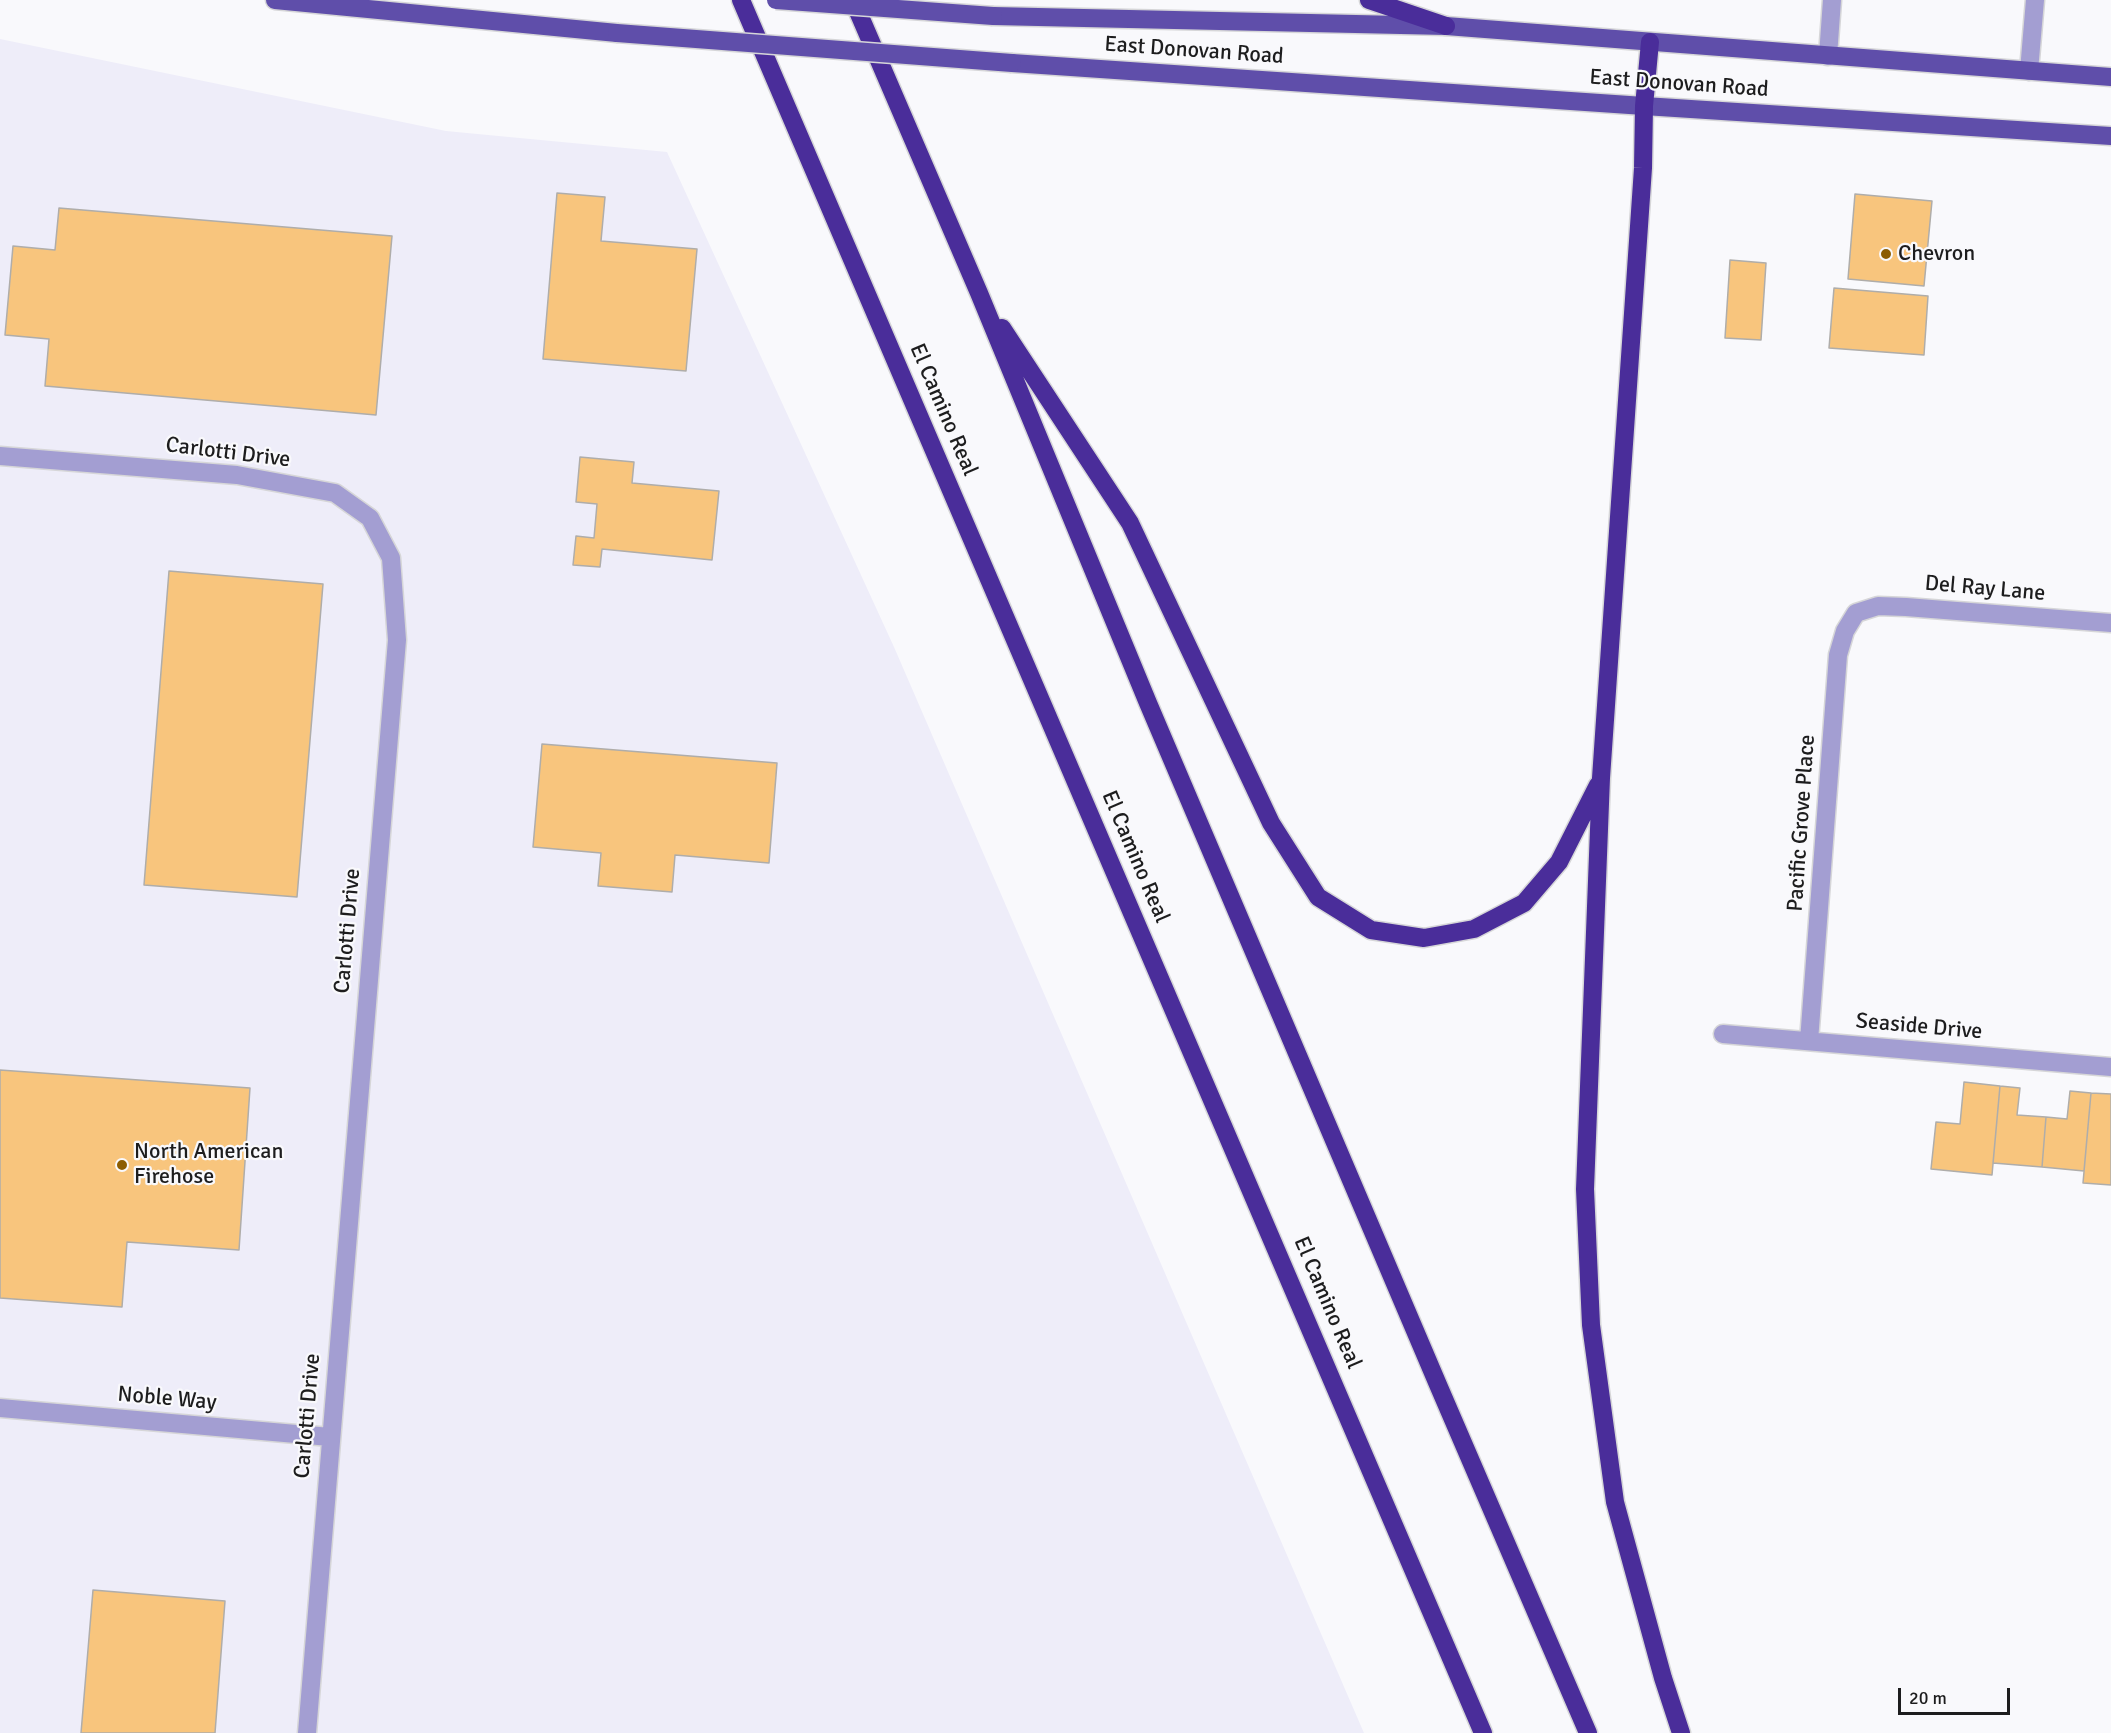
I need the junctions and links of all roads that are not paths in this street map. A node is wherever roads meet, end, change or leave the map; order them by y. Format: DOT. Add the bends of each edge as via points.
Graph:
graph roads {
  1 [pos="275,0"];
  2 [pos="741,0"];
  3 [pos="776,0"];
  4 [pos="853,0"];
  5 [pos="1369,0"];
  6 [pos="1832,0"];
  7 [pos="2035,0"];
  8 [pos="1446,26"];
  9 [pos="1650,42"];
  10 [pos="1828,56"];
  11 [pos="2029,71"];
  12 [pos="2111,77"];
  13 [pos="1644,106"];
  14 [pos="2111,136"];
  15 [pos="979,293"];
  16 [pos="0,456"];
  17 [pos="1856,613"];
  18 [pos="2111,623"];
  19 [pos="1601,778"];
  20 [pos="1723,1034"];
  21 [pos="1809,1041"];
  22 [pos="2111,1067"];
  23 [pos="0,1408"];
  24 [pos="330,1437"];
  25 [pos="307,1733"];
  26 [pos="1483,1733"];
  27 [pos="1588,1733"];
  28 [pos="1682,1733"];
  1 -- 13 [label="main road, East Donovan Road, bridge" via="617,33"];
  2 -- 26 [label="highway, El Camino Real"];
  3 -- 8 [label="main road, East Donovan Road, bridge" via="993,16"];
  4 -- 15 [label="highway"];
  5 -- 8 [label="highway"];
  6 -- 10 [label="street"];
  7 -- 11 [label="street"];
  8 -- 9 [label="main road, East Donovan Road"];
  9 -- 10 [label="main road, East Donovan Road"];
  9 -- 13 [label="highway"];
  10 -- 11 [label="main road, East Donovan Road"];
  11 -- 12 [label="main road, East Donovan Road"];
  13 -- 14 [label="main road, East Donovan Road"];
  13 -- 19 [label="highway"];
  15 -- 19 [label="highway" via="1130,522 1271,823 1318,897 1371,930 1424,938 1474,929 1524,903 1559,862"];
  15 -- 27 [label="highway" via="1148,703"];
  16 -- 24 [label="street, Carlotti Drive" via="237,475 335,493 370,518 392,558 397,640"];
  17 -- 18 [label="street, Del Ray Lane" via="1878,606 1906,607"];
  17 -- 21 [label="street, Pacific Grove Place" via="1845,631 1838,655"];
  19 -- 28 [label="highway" via="1585,1189 1591,1325 1616,1502 1663,1678"];
  20 -- 21 [label="street, Seaside Drive"];
  21 -- 22 [label="street, Seaside Drive"];
  23 -- 24 [label="street, Noble Way"];
  24 -- 25 [label="street, Carlotti Drive"];
}
